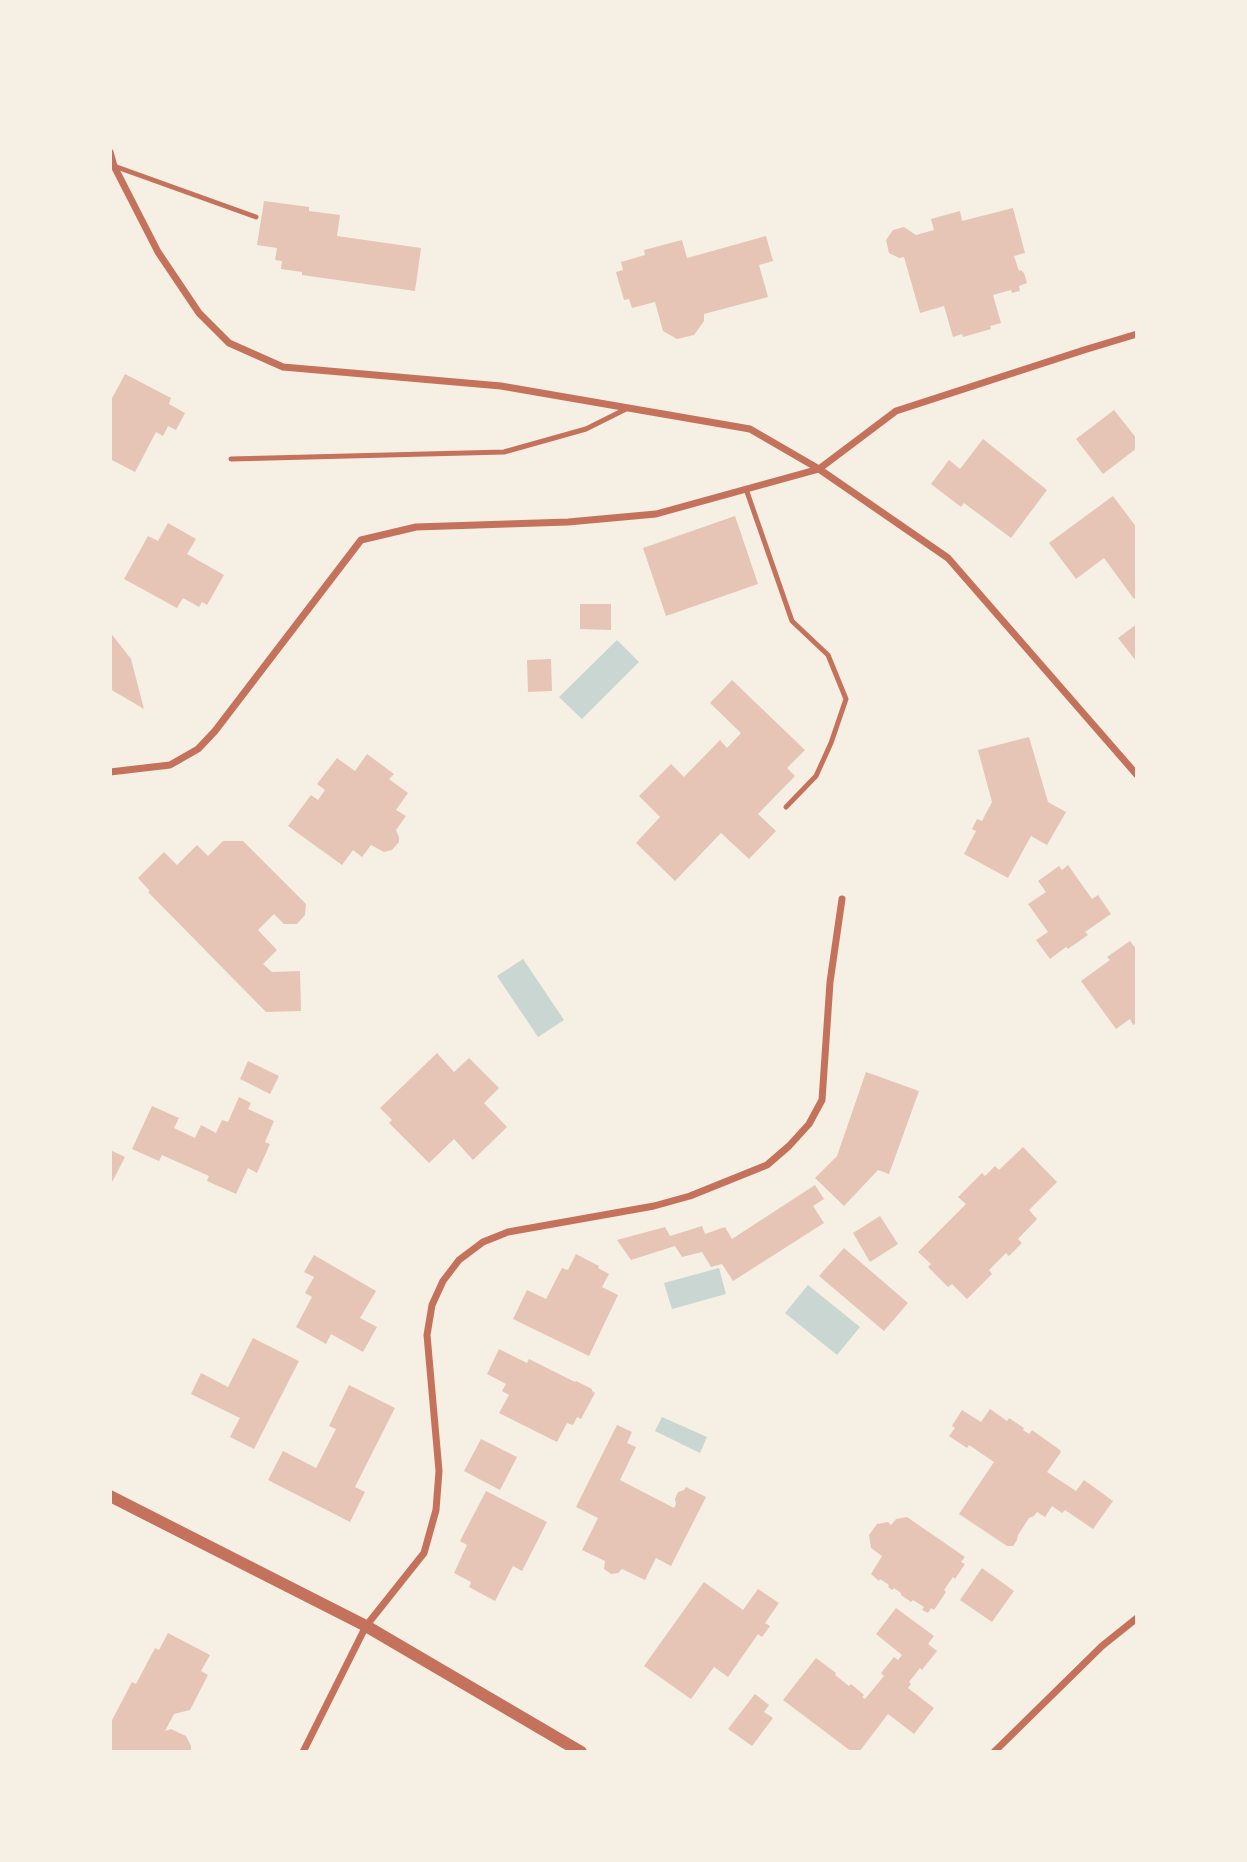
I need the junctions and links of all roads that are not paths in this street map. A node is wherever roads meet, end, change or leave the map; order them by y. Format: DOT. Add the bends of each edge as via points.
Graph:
graph roads {
  1 [pos="110,152"];
  2 [pos="114,166"];
  3 [pos="256,217"];
  4 [pos="1137,334"];
  5 [pos="631,407"];
  6 [pos="231,458"];
  7 [pos="819,468"];
  8 [pos="746,489"];
  9 [pos="110,772"];
  10 [pos="1137,775"];
  11 [pos="786,807"];
  12 [pos="842,899"];
  13 [pos="110,1496"];
  14 [pos="1137,1618"];
  15 [pos="366,1626"];
  16 [pos="303,1752"];
  17 [pos="581,1752"];
  18 [pos="994,1752"];
  1 -- 2 [label="street"];
  2 -- 3 [label="lane"];
  2 -- 5 [label="street" via="158,252 199,313 229,343 283,367 501,386"];
  4 -- 7 [label="street" via="896,411"];
  5 -- 6 [label="lane" via="586,429 504,452"];
  5 -- 7 [label="street" via="750,429"];
  7 -- 8 [label="street"];
  7 -- 10 [label="street" via="948,558"];
  8 -- 9 [label="street" via="656,514 416,527 361,540 198,749 170,765"];
  8 -- 11 [label="lane" via="792,621 828,655 846,699 816,776"];
  12 -- 15 [label="street" via="830,982 822,1100 789,1146 767,1165 690,1196 508,1232 483,1242 459,1260 443,1281 432,1305 427,1335 439,1471 436,1510 424,1553"];
  13 -- 15 [label="street"];
  14 -- 18 [label="street" via="1102,1646"];
  15 -- 16 [label="street"];
  15 -- 17 [label="street"];
}
